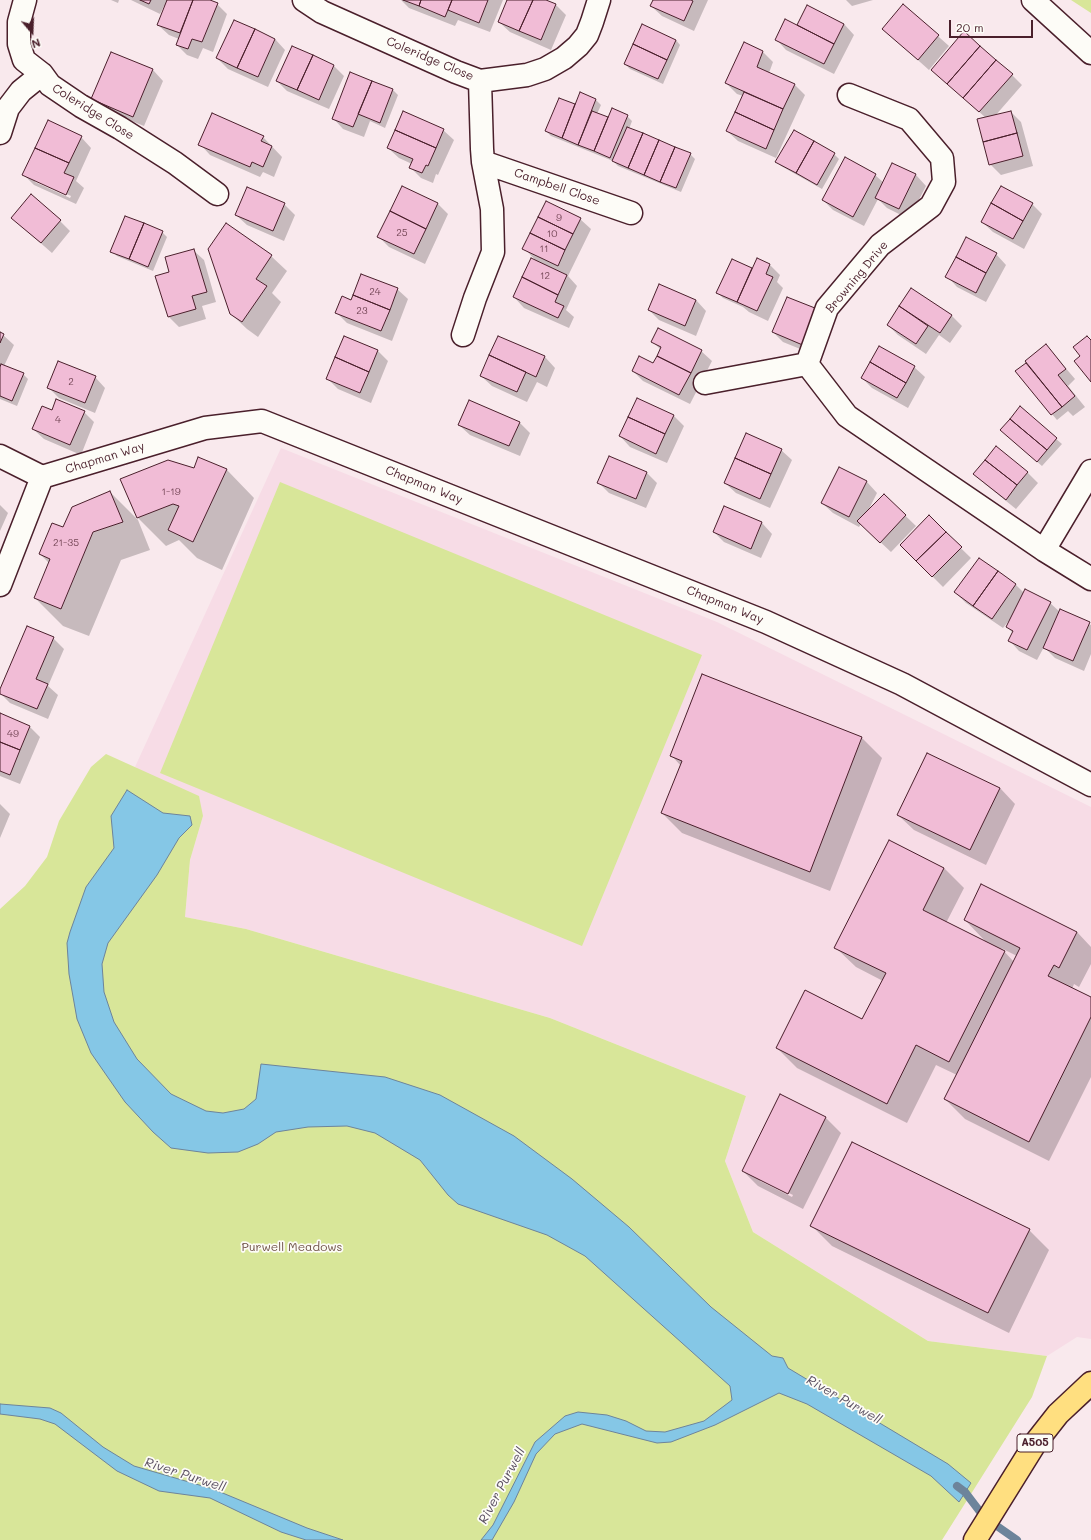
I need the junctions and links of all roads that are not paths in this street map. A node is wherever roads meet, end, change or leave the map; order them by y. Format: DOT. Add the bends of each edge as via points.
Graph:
graph roads {
  1 [pos="25,0"];
  2 [pos="304,0"];
  3 [pos="599,0"];
  4 [pos="1033,0"];
  5 [pos="1091,53"];
  6 [pos="42,74"];
  7 [pos="480,81"];
  8 [pos="849,95"];
  9 [pos="0,133"];
  10 [pos="483,162"];
  11 [pos="217,194"];
  12 [pos="631,213"];
  13 [pos="462,334"];
  14 [pos="807,364"];
  15 [pos="705,383"];
  16 [pos="0,456"];
  17 [pos="1091,471"];
  18 [pos="42,477"];
  19 [pos="1044,550"];
  20 [pos="1091,579"];
  21 [pos="0,585"];
  22 [pos="1091,784"];
  23 [pos="1091,1383"];
  24 [pos="984,1526"];
  1 -- 6 [label="street, Coleridge Close" via="19,22 19,44 24,60"];
  2 -- 7 [label="street, Coleridge Close" via="322,12"];
  3 -- 7 [label="street, Coleridge Close" via="587,35 564,58 527,76"];
  4 -- 5 [label="street"];
  6 -- 9 [label="street" via="21,91 8,108"];
  6 -- 11 [label="street, Coleridge Close" via="50,85 120,128"];
  7 -- 10 [label="street"];
  8 -- 14 [label="street, Browning Drive" via="909,119 942,158 944,182 931,206 880,245 827,308"];
  10 -- 12 [label="street, Campbell Close"];
  10 -- 13 [label="street" via="492,209 493,252"];
  14 -- 15 [label="street"];
  14 -- 19 [label="street" via="847,416"];
  16 -- 18 [label="street"];
  17 -- 19 [label="street"];
  18 -- 21 [label="street"];
  18 -- 22 [label="street, Chapman Way" via="205,428 262,421 766,622 902,684"];
  19 -- 20 [label="street"];
  23 -- 24 [label="main road, A505" via="1058,1414 1036,1442"];
}
